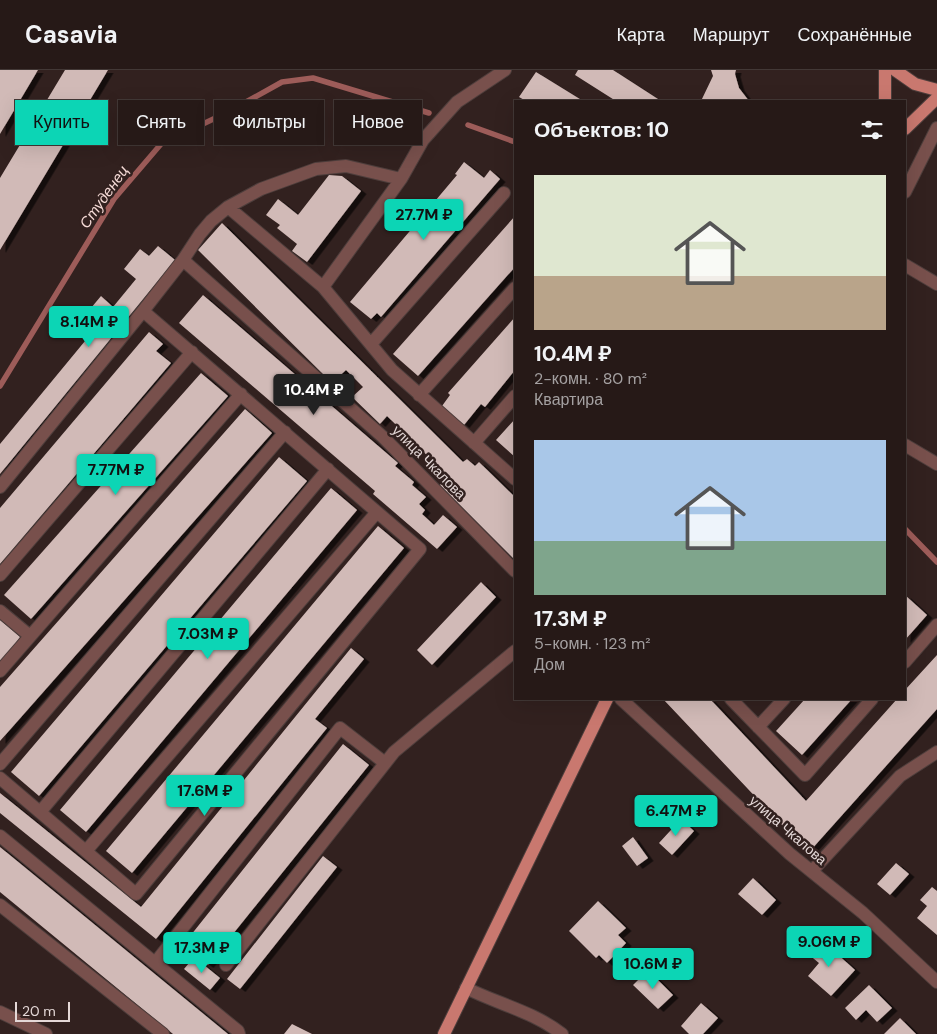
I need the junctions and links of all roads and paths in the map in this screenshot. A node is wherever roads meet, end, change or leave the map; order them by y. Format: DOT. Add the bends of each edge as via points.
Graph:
graph roads {
  1 [pos="505,70"];
  2 [pos="885,70"];
  3 [pos="895,70"];
  4 [pos="937,90"];
  5 [pos="937,98"];
  6 [pos="885,100"];
  7 [pos="906,128"];
  8 [pos="937,128"];
  9 [pos="401,180"];
  10 [pos="906,190"];
  11 [pos="504,193"];
  12 [pos="228,207"];
  13 [pos="183,260"];
  14 [pos="906,266"];
  15 [pos="937,284"];
  16 [pos="323,287"];
  17 [pos="514,289"];
  18 [pos="143,311"];
  19 [pos="371,344"];
  20 [pos="192,352"];
  21 [pos="241,394"];
  22 [pos="419,395"];
  23 [pos="514,397"];
  24 [pos="285,432"];
  25 [pos="474,443"];
  26 [pos="906,446"];
  27 [pos="937,464"];
  28 [pos="328,469"];
  29 [pos="514,478"];
  30 [pos="0,487"];
  31 [pos="378,512"];
  32 [pos="514,570"];
  33 [pos="0,575"];
  34 [pos="0,610"];
  35 [pos="937,625"];
  36 [pos="30,636"];
  37 [pos="514,652"];
  38 [pos="906,661"];
  39 [pos="0,671"];
  40 [pos="608,700"];
  41 [pos="622,700"];
  42 [pos="732,700"];
  43 [pos="783,700"];
  44 [pos="871,700"];
  45 [pos="758,727"];
  46 [pos="937,752"];
  47 [pos="385,763"];
  48 [pos="0,764"];
  49 [pos="0,778"];
  50 [pos="41,811"];
  51 [pos="0,836"];
  52 [pos="86,851"];
  53 [pos="812,871"];
  54 [pos="0,905"];
  55 [pos="156,963"];
  56 [pos="226,965"];
  57 [pos="937,982"];
  58 [pos="466,988"];
  59 [pos="0,1012"];
  60 [pos="46,1034"];
  61 [pos="163,1034"];
  62 [pos="239,1034"];
  63 [pos="444,1034"];
  64 [pos="562,1034"];
  1 -- 9 [label="street" via="457,102 423,140"];
  2 -- 6 [label="main road"];
  3 -- 4 [label="main road" via="915,84"];
  5 -- 7 [label="main road"];
  8 -- 10 [label="street"];
  9 -- 12 [label="street" via="346,166 316,169 261,189"];
  9 -- 16 [label="street"];
  11 -- 19 [label="street"];
  12 -- 13 [label="street" via="211,221"];
  12 -- 16 [label="street"];
  13 -- 18 [label="street"];
  13 -- 32 [label="street, улица Чкалова" via="383,437"];
  14 -- 15 [label="street"];
  16 -- 19 [label="street"];
  17 -- 22 [label="street"];
  18 -- 20 [label="street"];
  18 -- 30 [label="street"];
  19 -- 22 [label="street" via="392,370"];
  20 -- 21 [label="street"];
  20 -- 33 [label="street"];
  21 -- 24 [label="street"];
  21 -- 36 [label="street"];
  22 -- 25 [label="street"];
  23 -- 25 [label="street"];
  24 -- 28 [label="street"];
  24 -- 48 [label="street"];
  25 -- 29 [label="street"];
  26 -- 27 [label="street"];
  28 -- 31 [label="street"];
  28 -- 50 [label="street"];
  31 -- 52 [label="street"];
  31 -- 52 [label="street" via="420,549 136,894"];
  34 -- 36 [label="street"];
  35 -- 38 [label="street"];
  36 -- 39 [label="street"];
  37 -- 47 [label="street"];
  40 -- 58 [label="main road"];
  41 -- 53 [label="street, улица Чкалова"];
  42 -- 45 [label="street"];
  43 -- 45 [label="street"];
  44 -- 45 [label="street" via="805,775"];
  46 -- 53 [label="street" via="900,776"];
  47 -- 55 [label="street" via="340,728"];
  47 -- 56 [label="street"];
  49 -- 50 [label="street"];
  50 -- 52 [label="street"];
  51 -- 55 [label="street"];
  53 -- 57 [label="street, улица Чкалова"];
  54 -- 61 [label="street"];
  55 -- 62 [label="street"];
  58 -- 63 [label="main road"];
  58 -- 64 [label="street" via="546,1021"];
  59 -- 60 [label="street"];
}
